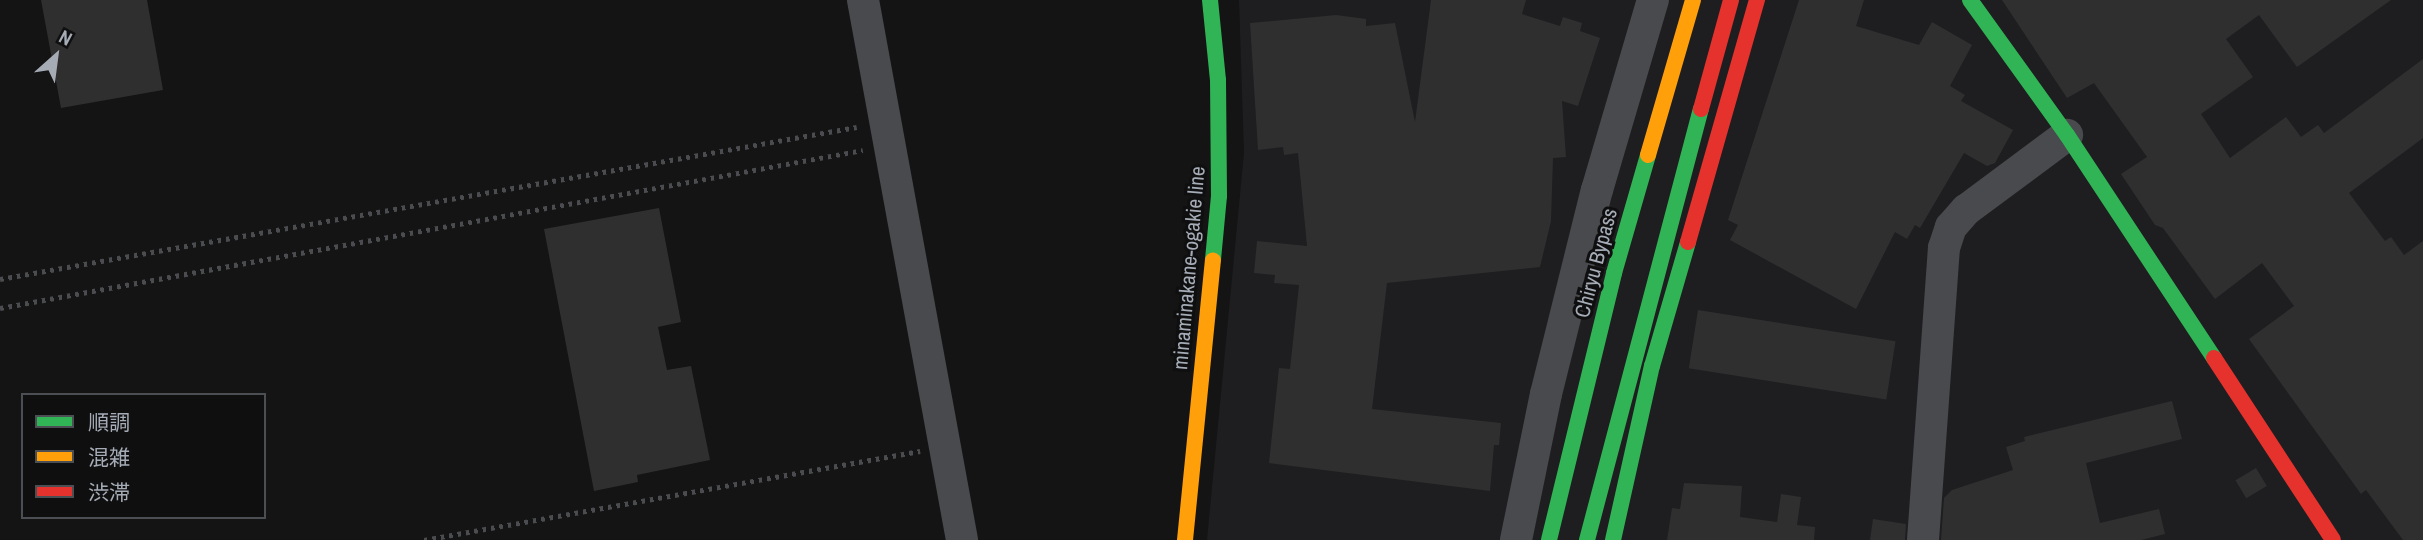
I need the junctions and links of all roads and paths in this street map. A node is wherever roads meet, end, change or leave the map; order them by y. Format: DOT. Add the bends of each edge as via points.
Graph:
graph roads {
  1 [pos="863,0"];
  2 [pos="1210,0"];
  3 [pos="1653,0"];
  4 [pos="1693,0"];
  5 [pos="1731,0"];
  6 [pos="1757,0"];
  7 [pos="1970,0"];
  8 [pos="887,133"];
  9 [pos="2067,135"];
  10 [pos="0,279"];
  11 [pos="0,308"];
  12 [pos="944,447"];
  13 [pos="424,540"];
  14 [pos="962,540"];
  15 [pos="1185,540"];
  16 [pos="1516,540"];
  17 [pos="1549,540"];
  18 [pos="1587,540"];
  19 [pos="1613,540"];
  20 [pos="1923,540"];
  21 [pos="2333,540"];
  1 -- 8 [label="street"];
  2 -- 15 [label="main road, minaminakane-ogakie line" via="1218,80 1219,196"];
  3 -- 16 [label="street" via="1597,190 1546,394"];
  4 -- 17 [label="main road, Chiryu Bypass" via="1614,273"];
  5 -- 18 [label="main road" via="1621,397"];
  6 -- 19 [label="main road" via="1652,366"];
  7 -- 9 [label="main road"];
  8 -- 10 [label="path"];
  8 -- 11 [label="path"];
  8 -- 12 [label="street"];
  9 -- 20 [label="street" via="1966,210 1951,227 1944,248"];
  9 -- 21 [label="main road"];
  12 -- 13 [label="path"];
  12 -- 14 [label="street"];
}
